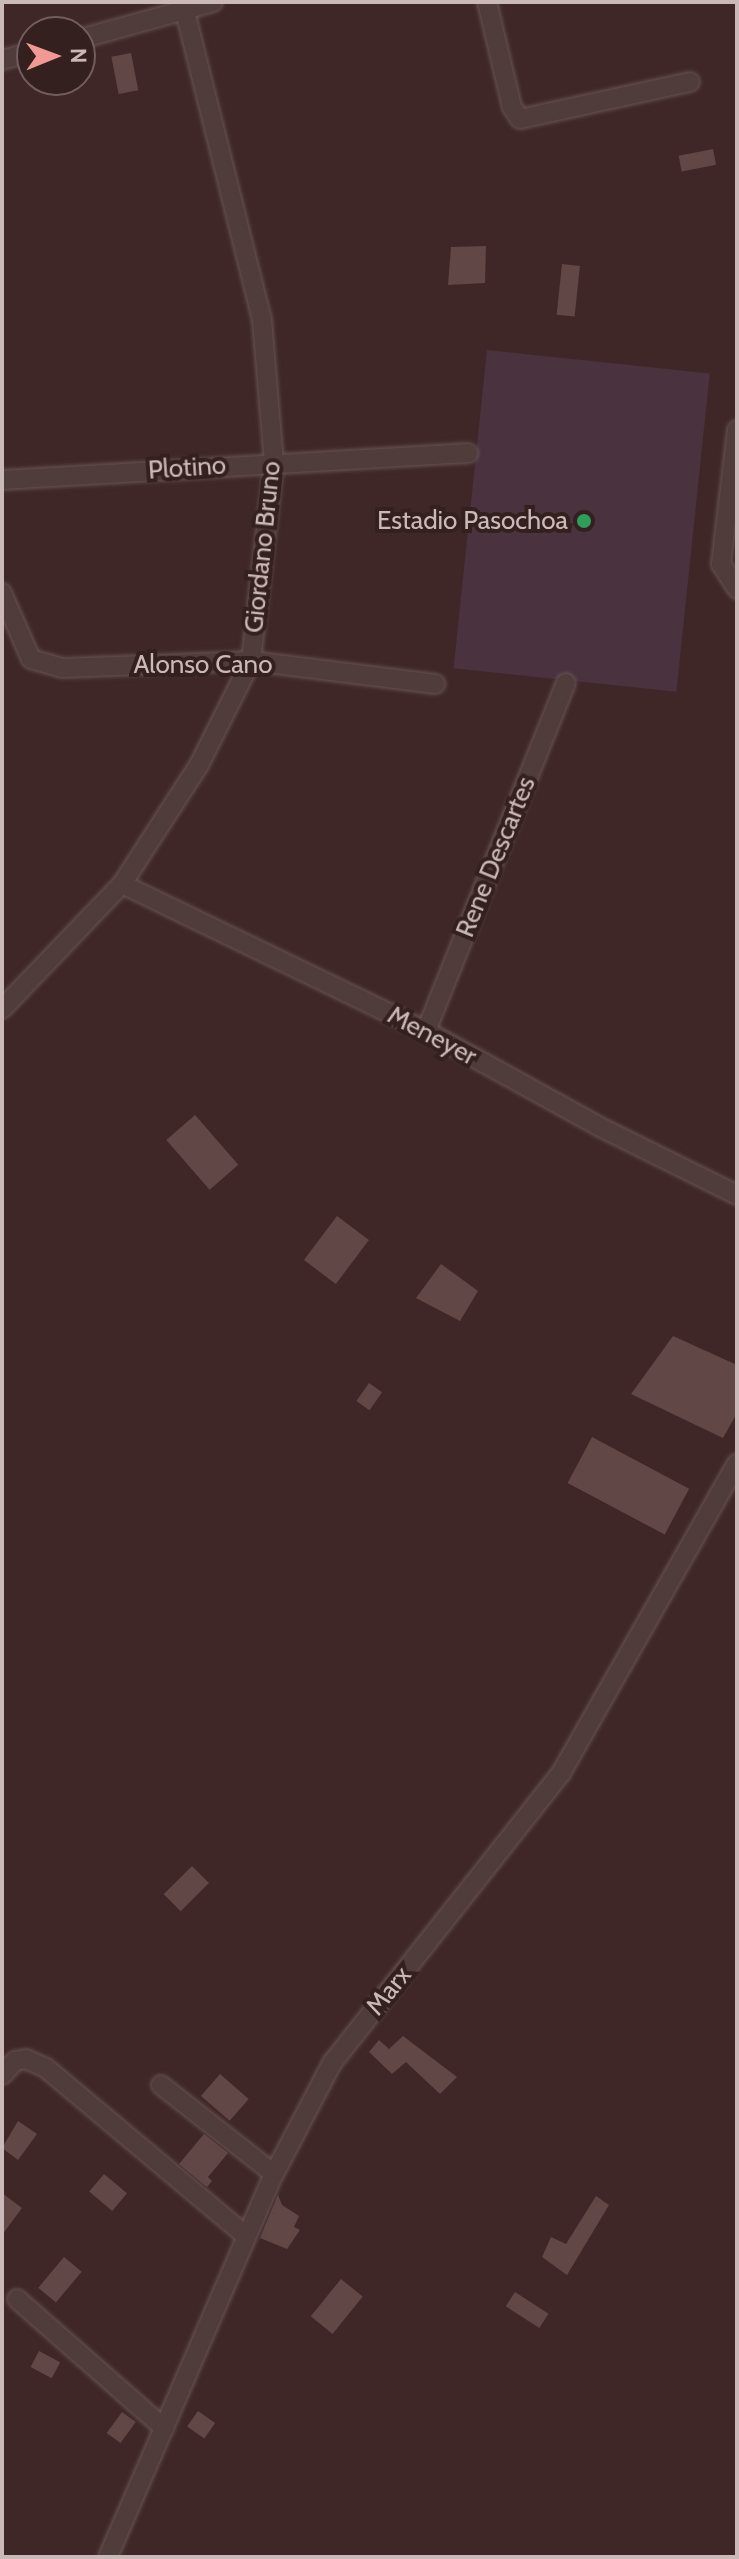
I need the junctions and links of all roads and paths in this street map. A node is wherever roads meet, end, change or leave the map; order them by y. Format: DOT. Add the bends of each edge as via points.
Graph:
graph roads {
  1 [pos="213,2"];
  2 [pos="487,2"];
  3 [pos="185,11"];
  4 [pos="96,35"];
  5 [pos="690,82"];
  6 [pos="737,430"];
  7 [pos="468,453"];
  8 [pos="274,463"];
  9 [pos="2,480"];
  10 [pos="737,589"];
  11 [pos="2,593"];
  12 [pos="251,661"];
  13 [pos="566,683"];
  14 [pos="436,684"];
  15 [pos="122,884"];
  16 [pos="2,1009"];
  17 [pos="426,1031"];
  18 [pos="737,1195"];
  19 [pos="737,1463"];
  20 [pos="2,2075"];
  21 [pos="161,2085"];
  22 [pos="274,2174"];
  23 [pos="246,2236"];
  24 [pos="17,2299"];
  25 [pos="164,2428"];
  26 [pos="108,2557"];
  1 -- 3 [label="street"];
  2 -- 5 [label="street" via="512,107 520,119"];
  3 -- 4 [label="street"];
  3 -- 8 [label="street, Giordano Bruno" via="262,320"];
  6 -- 10 [label="street" via="721,564"];
  7 -- 8 [label="street, Plotino"];
  8 -- 9 [label="street, Plotino"];
  8 -- 12 [label="street, Giordano Bruno"];
  11 -- 12 [label="street, Alonso Cano" via="23,649 31,659 62,668"];
  12 -- 14 [label="street, Alonso Cano"];
  12 -- 15 [label="street, Giordano Bruno" via="199,765"];
  13 -- 17 [label="street, Rene Descartes"];
  15 -- 16 [label="street, Giordano Bruno"];
  15 -- 17 [label="street, Meneyer"];
  17 -- 18 [label="street, Meneyer"];
  19 -- 22 [label="street, Marx" via="561,1773 332,2063"];
  20 -- 23 [label="street" via="15,2061 26,2059 46,2068"];
  21 -- 22 [label="street"];
  22 -- 23 [label="street, Marx"];
  23 -- 25 [label="street, Marx"];
  24 -- 25 [label="street"];
  25 -- 26 [label="street, Marx"];
}
